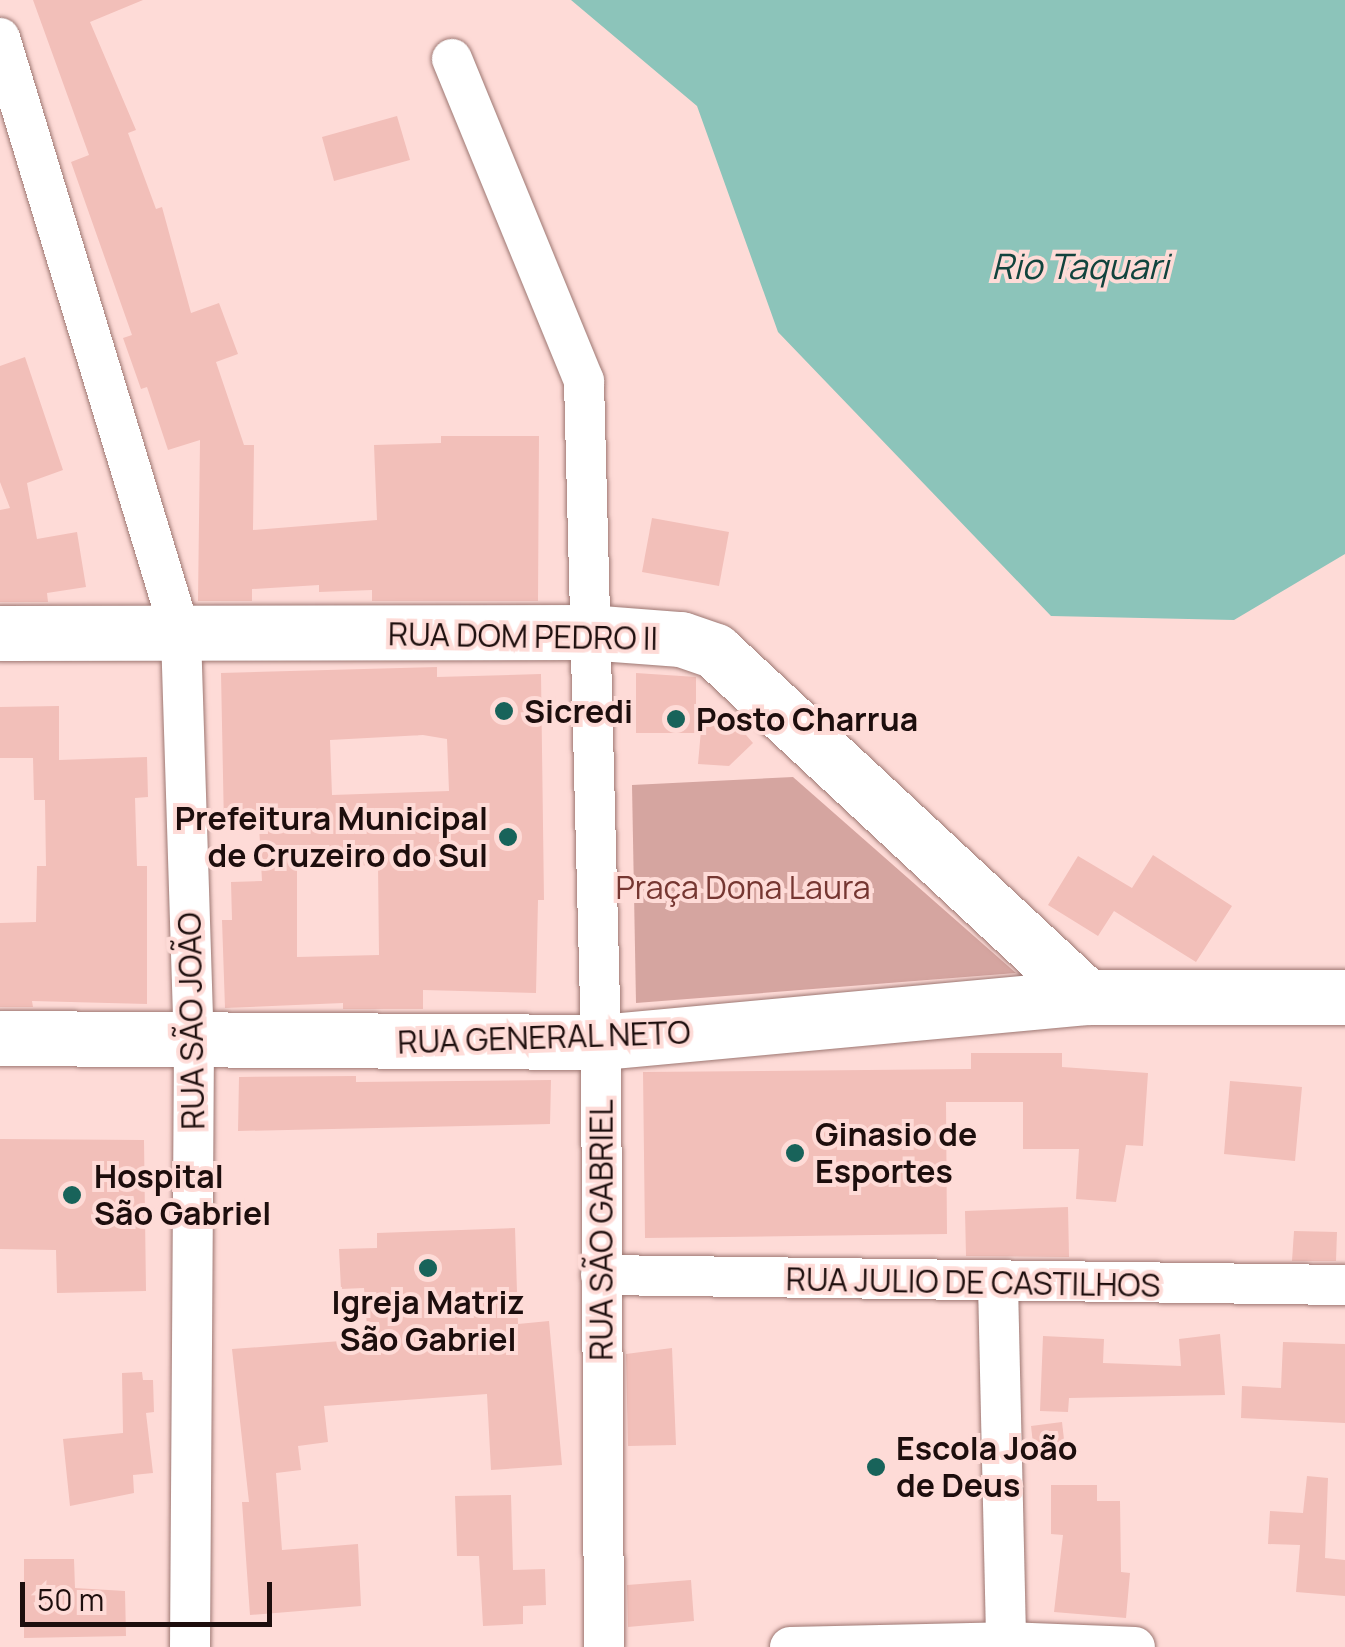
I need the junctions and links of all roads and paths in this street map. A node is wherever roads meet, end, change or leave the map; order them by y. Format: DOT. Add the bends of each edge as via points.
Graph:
graph roads {
  1 [pos="0,38"];
  2 [pos="452,59"];
  3 [pos="587,632"];
  4 [pos="0,633"];
  5 [pos="180,635"];
  6 [pos="1345,997"];
  7 [pos="1087,998"];
  8 [pos="0,1038"];
  9 [pos="602,1042"];
  10 [pos="194,1044"];
  11 [pos="600,1275"];
  12 [pos="998,1284"];
  13 [pos="1345,1285"];
  14 [pos="1006,1644"];
  15 [pos="190,1647"];
  16 [pos="604,1647"];
  17 [pos="790,1647"];
  18 [pos="1135,1647"];
  1 -- 5 [label="street, RUA SÃO JOÃO"];
  2 -- 3 [label="street, RUA SÃO GABRIEL" via="584,381"];
  3 -- 5 [label="main road, RUA DOM PEDRO II"];
  3 -- 7 [label="main road, RUA DOM PEDRO II" via="681,640 715,650"];
  3 -- 9 [label="street, RUA SÃO GABRIEL"];
  4 -- 5 [label="main road, RUA DOM PEDRO II"];
  5 -- 10 [label="street, RUA SÃO JOÃO"];
  6 -- 7 [label="main road, RUA GENERAL NETO"];
  7 -- 9 [label="main road, RUA GENERAL NETO"];
  8 -- 10 [label="main road, RUA GENERAL NETO"];
  9 -- 10 [label="main road, RUA GENERAL NETO"];
  9 -- 11 [label="street, RUA SÃO GABRIEL"];
  10 -- 15 [label="street, RUA SÃO JOÃO"];
  11 -- 12 [label="street, RUA JULIO DE CASTILHOS"];
  11 -- 16 [label="street, RUA SÃO GABRIEL"];
  12 -- 13 [label="street, RUA JULIO DE CASTILHOS"];
  12 -- 14 [label="street"];
  14 -- 17 [label="street"];
  14 -- 18 [label="street"];
}
